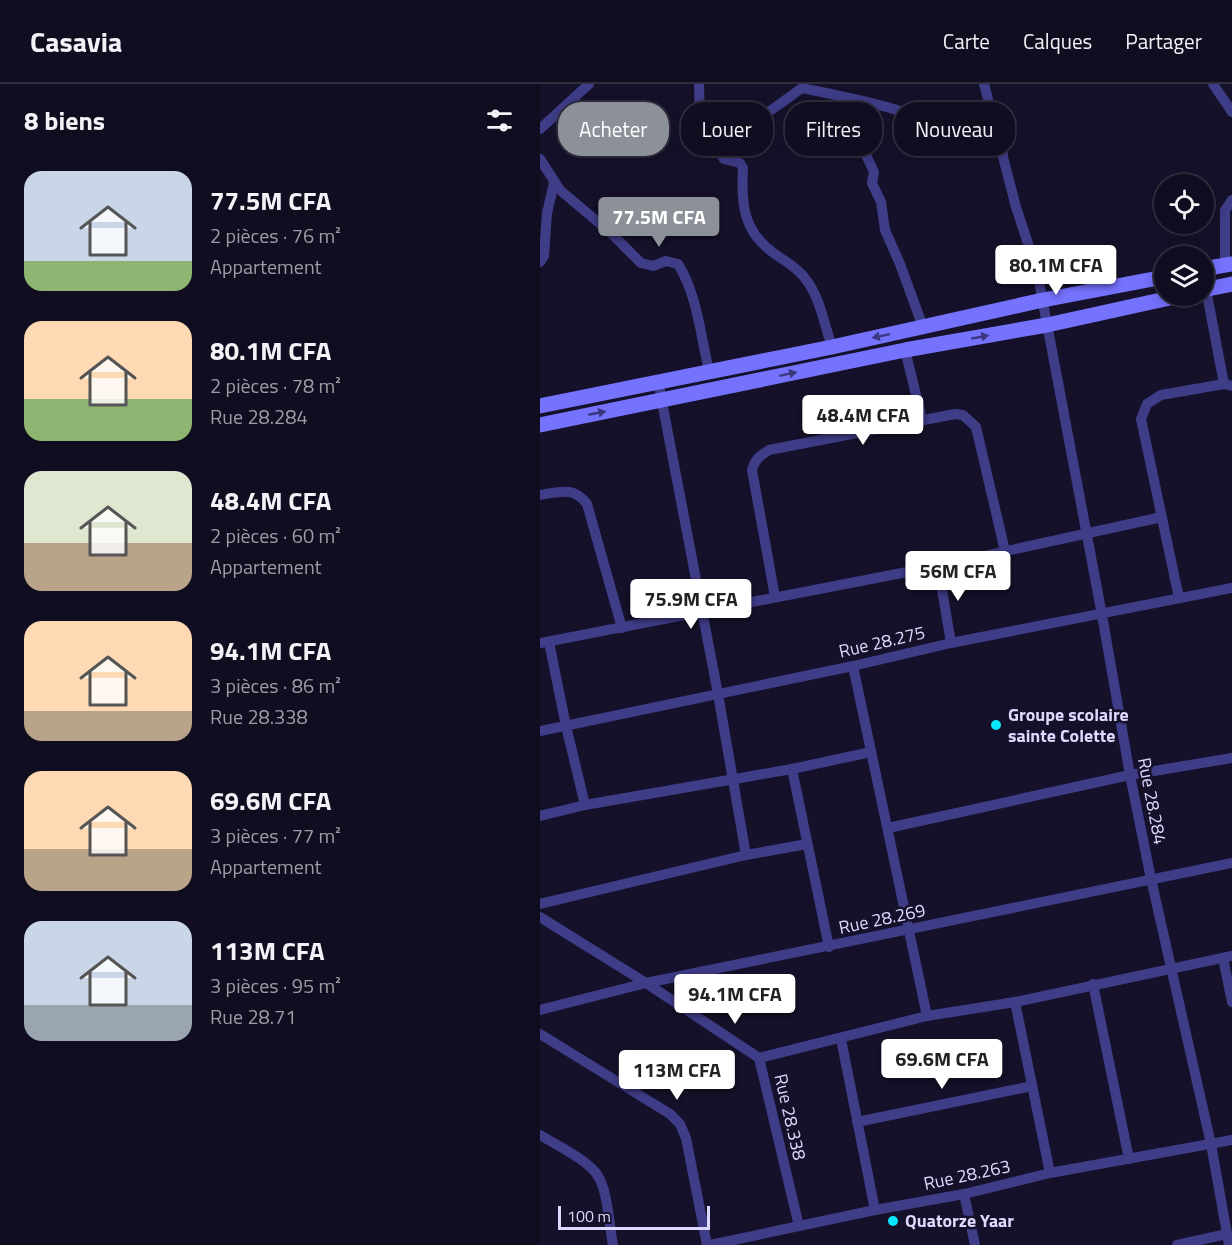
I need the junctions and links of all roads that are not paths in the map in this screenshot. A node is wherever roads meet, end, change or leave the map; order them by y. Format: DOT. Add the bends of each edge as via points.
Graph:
graph roads {
  1 [pos="590,84"];
  2 [pos="699,84"];
  3 [pos="984,84"];
  4 [pos="1213,84"];
  5 [pos="805,86"];
  6 [pos="855,100"];
  7 [pos="989,102"];
  8 [pos="894,111"];
  9 [pos="1232,112"];
  10 [pos="540,129"];
  11 [pos="1004,156"];
  12 [pos="540,159"];
  13 [pos="724,159"];
  14 [pos="554,183"];
  15 [pos="1232,200"];
  16 [pos="540,262"];
  17 [pos="1229,264"];
  18 [pos="1214,267"];
  19 [pos="1154,279"];
  20 [pos="1232,284"];
  21 [pos="1214,288"];
  22 [pos="1043,300"];
  23 [pos="1154,301"];
  24 [pos="1209,306"];
  25 [pos="1047,325"];
  26 [pos="923,327"];
  27 [pos="832,347"];
  28 [pos="905,350"];
  29 [pos="709,371"];
  30 [pos="658,381"];
  31 [pos="1228,385"];
  32 [pos="662,401"];
  33 [pos="540,406"];
  34 [pos="922,419"];
  35 [pos="540,425"];
  36 [pos="540,495"];
  37 [pos="1162,517"];
  38 [pos="1087,534"];
  39 [pos="1005,551"];
  40 [pos="938,566"];
  41 [pos="1232,588"];
  42 [pos="775,597"];
  43 [pos="1179,598"];
  44 [pos="702,613"];
  45 [pos="1102,615"];
  46 [pos="622,628"];
  47 [pos="544,643"];
  48 [pos="951,643"];
  49 [pos="853,666"];
  50 [pos="718,694"];
  51 [pos="566,726"];
  52 [pos="540,731"];
  53 [pos="871,752"];
  54 [pos="1232,758"];
  55 [pos="792,769"];
  56 [pos="1130,775"];
  57 [pos="732,779"];
  58 [pos="585,805"];
  59 [pos="540,816"];
  60 [pos="888,828"];
  61 [pos="807,844"];
  62 [pos="746,855"];
  63 [pos="1232,863"];
  64 [pos="1151,879"];
  65 [pos="540,904"];
  66 [pos="540,917"];
  67 [pos="909,930"];
  68 [pos="829,947"];
  69 [pos="1227,957"];
  70 [pos="1172,968"];
  71 [pos="646,983"];
  72 [pos="1093,984"];
  73 [pos="1015,1002"];
  74 [pos="1232,1002"];
  75 [pos="540,1010"];
  76 [pos="927,1016"];
  77 [pos="540,1034"];
  78 [pos="841,1039"];
  79 [pos="759,1058"];
  80 [pos="1032,1086"];
  81 [pos="857,1122"];
  82 [pos="540,1135"];
  83 [pos="1232,1140"];
  84 [pos="1211,1144"];
  85 [pos="1129,1159"];
  86 [pos="1050,1173"];
  87 [pos="964,1194"];
  88 [pos="875,1210"];
  89 [pos="799,1226"];
  90 [pos="1228,1240"];
  91 [pos="613,1245"];
  92 [pos="708,1245"];
  93 [pos="975,1245"];
  94 [pos="1177,1245"];
  1 -- 10 [label="street"];
  2 -- 13 [label="street" via="700,122"];
  3 -- 7 [label="street, Rue 28.284"];
  4 -- 9 [label="street"];
  5 -- 6 [label="street"];
  5 -- 13 [label="street" via="770,111"];
  6 -- 8 [label="street"];
  6 -- 26 [label="street" via="859,140 874,172 872,183 881,202 885,230"];
  11 -- 22 [label="street, Rue 28.284"];
  12 -- 14 [label="street"];
  13 -- 27 [label="street" via="740,163 743,168 742,199 755,237 805,279 816,296"];
  14 -- 16 [label="street"];
  14 -- 29 [label="street" via="643,265 666,261 678,264 700,322"];
  15 -- 17 [label="street" via="1225,210"];
  17 -- 18 [label="main road"];
  19 -- 22 [label="main road"];
  20 -- 21 [label="main road"];
  22 -- 25 [label="street, Rue 28.284"];
  22 -- 26 [label="main road"];
  23 -- 25 [label="main road"];
  24 -- 31 [label="street"];
  28 -- 25 [label="main road, one-way"];
  25 -- 38 [label="street, Rue 28.284"];
  26 -- 27 [label="main road, one-way"];
  27 -- 29 [label="main road"];
  32 -- 28 [label="main road, one-way"];
  28 -- 34 [label="street"];
  29 -- 30 [label="main road"];
  30 -- 32 [label="street"];
  30 -- 33 [label="main road"];
  31 -- 37 [label="street" via="1161,395 1143,411 1141,419"];
  35 -- 32 [label="main road, one-way"];
  32 -- 44 [label="street"];
  34 -- 39 [label="street" via="955,414 976,427"];
  34 -- 42 [label="street" via="760,455 752,470"];
  36 -- 46 [label="street" via="574,493 586,504"];
  37 -- 38 [label="street"];
  37 -- 43 [label="street"];
  38 -- 39 [label="street"];
  38 -- 45 [label="street, Rue 28.284"];
  39 -- 40 [label="street"];
  40 -- 42 [label="street"];
  40 -- 48 [label="street"];
  41 -- 43 [label="street, Rue 28.275"];
  42 -- 44 [label="street"];
  43 -- 45 [label="street, Rue 28.275"];
  44 -- 46 [label="street"];
  44 -- 50 [label="street"];
  45 -- 48 [label="street, Rue 28.275"];
  45 -- 56 [label="street, Rue 28.284"];
  46 -- 47 [label="street"];
  47 -- 51 [label="street"];
  48 -- 49 [label="street, Rue 28.275"];
  49 -- 50 [label="street, Rue 28.275"];
  49 -- 53 [label="street"];
  50 -- 51 [label="street, Rue 28.275"];
  50 -- 57 [label="street"];
  51 -- 52 [label="street, Rue 28.275"];
  51 -- 58 [label="street"];
  53 -- 55 [label="street"];
  53 -- 60 [label="street"];
  54 -- 56 [label="street"];
  55 -- 57 [label="street"];
  55 -- 61 [label="street"];
  56 -- 60 [label="street"];
  56 -- 64 [label="street, Rue 28.284"];
  57 -- 58 [label="street"];
  57 -- 62 [label="street"];
  58 -- 59 [label="street"];
  60 -- 67 [label="street"];
  61 -- 62 [label="street"];
  61 -- 68 [label="street"];
  62 -- 65 [label="street"];
  63 -- 64 [label="street, Rue 28.269"];
  64 -- 67 [label="street, Rue 28.269"];
  64 -- 70 [label="street, Rue 28.284"];
  66 -- 71 [label="street, Rue 28.338"];
  67 -- 68 [label="street, Rue 28.269"];
  67 -- 76 [label="street"];
  68 -- 71 [label="street, Rue 28.269"];
  69 -- 70 [label="street"];
  69 -- 74 [label="street"];
  70 -- 72 [label="street"];
  70 -- 84 [label="street, Rue 28.284"];
  71 -- 75 [label="street, Rue 28.269"];
  71 -- 79 [label="street, Rue 28.338"];
  72 -- 73 [label="street"];
  72 -- 85 [label="street"];
  73 -- 76 [label="street"];
  73 -- 80 [label="street"];
  76 -- 78 [label="street"];
  77 -- 92 [label="street" via="670,1114 680,1124"];
  78 -- 79 [label="street"];
  78 -- 81 [label="street"];
  79 -- 89 [label="street, Rue 28.338"];
  80 -- 81 [label="street"];
  80 -- 86 [label="street"];
  81 -- 88 [label="street"];
  82 -- 91 [label="street" via="597,1174"];
  83 -- 84 [label="street, Rue 28.263"];
  84 -- 85 [label="street, Rue 28.263"];
  84 -- 90 [label="street, Rue 28.284"];
  85 -- 86 [label="street, Rue 28.263"];
  86 -- 87 [label="street, Rue 28.263"];
  87 -- 88 [label="street, Rue 28.263"];
  87 -- 93 [label="street"];
  88 -- 89 [label="street, Rue 28.263"];
  89 -- 92 [label="street, Rue 28.263"];
  90 -- 94 [label="street"];
}
